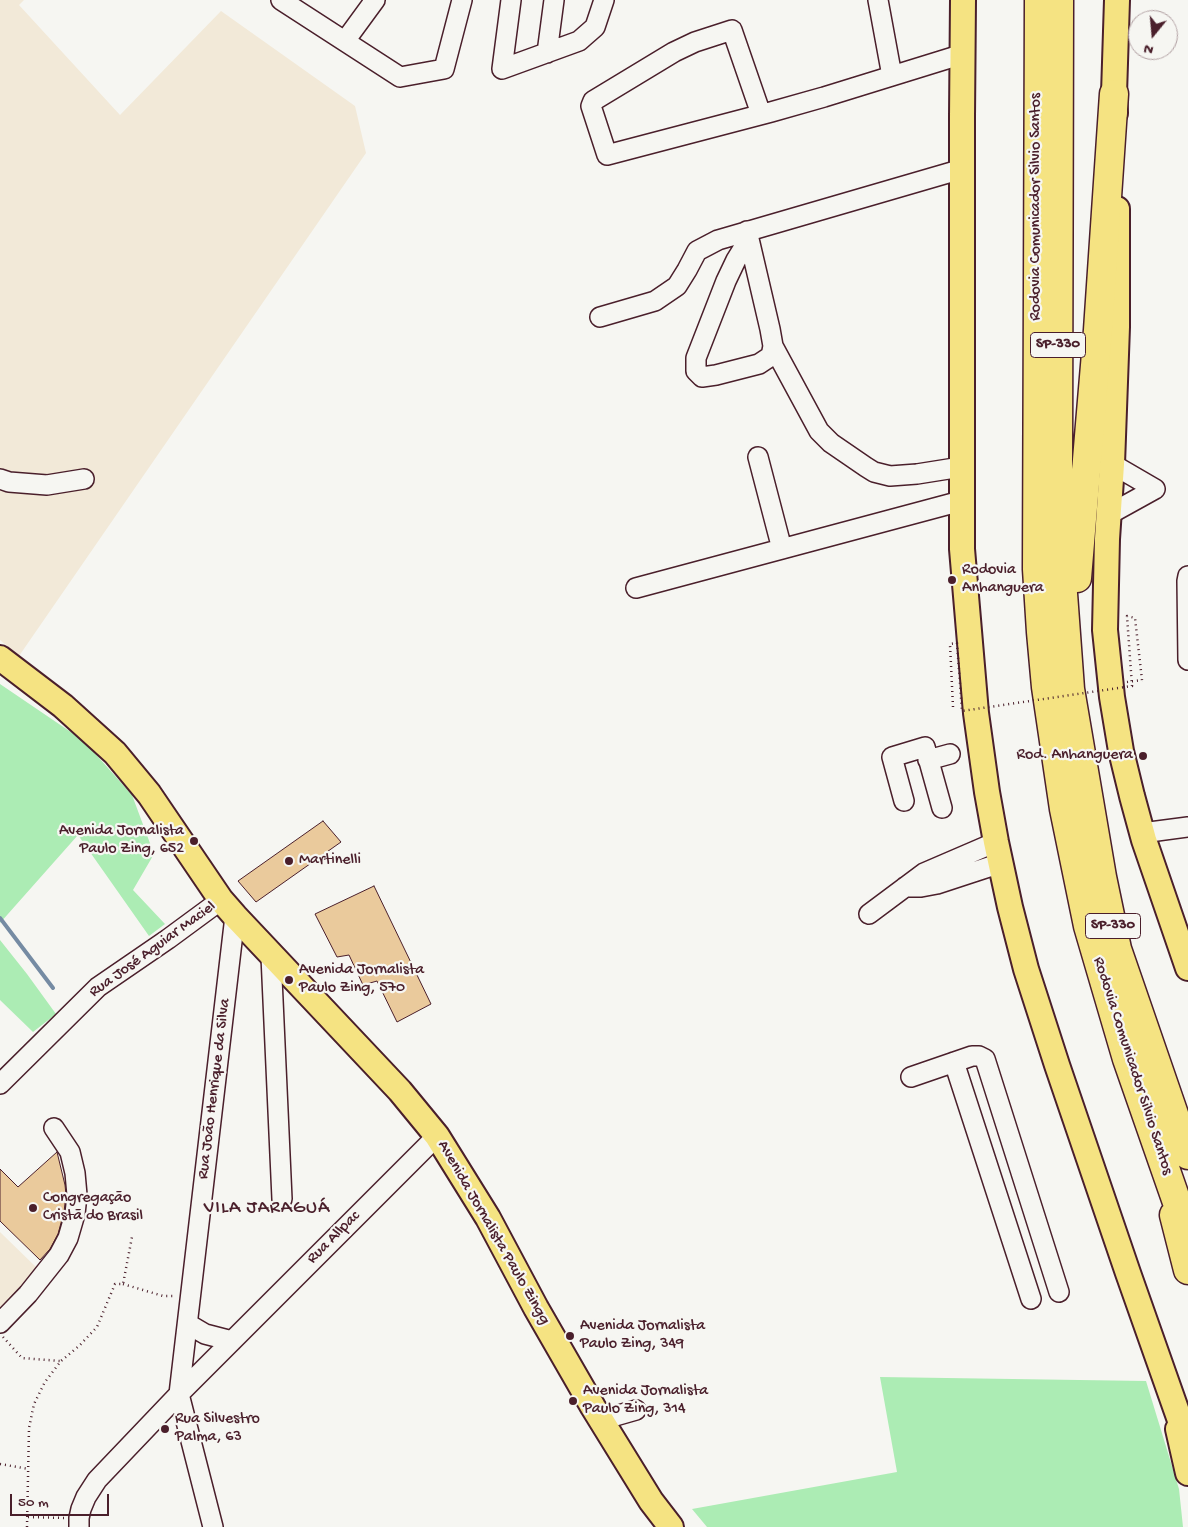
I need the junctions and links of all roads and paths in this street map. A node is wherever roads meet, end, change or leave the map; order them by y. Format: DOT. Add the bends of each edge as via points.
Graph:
graph roads {
  1 [pos="281,0"];
  2 [pos="375,0"];
  3 [pos="462,0"];
  4 [pos="511,0"];
  5 [pos="554,0"];
  6 [pos="604,0"];
  7 [pos="878,0"];
  8 [pos="963,0"];
  9 [pos="1038,0"];
  10 [pos="1059,0"];
  11 [pos="1117,0"];
  12 [pos="301,5"];
  13 [pos="345,41"];
  14 [pos="547,53"];
  15 [pos="963,54"];
  16 [pos="892,76"];
  17 [pos="1114,94"];
  18 [pos="761,114"];
  19 [pos="962,169"];
  20 [pos="748,235"];
  21 [pos="600,317"];
  22 [pos="773,346"];
  23 [pos="758,457"];
  24 [pos="1112,464"];
  25 [pos="961,467"];
  26 [pos="0,479"];
  27 [pos="84,479"];
  28 [pos="961,501"];
  29 [pos="1108,515"];
  30 [pos="782,549"];
  31 [pos="1188,576"];
  32 [pos="636,588"];
  33 [pos="0,658"];
  34 [pos="1188,660"];
  35 [pos="1142,680"];
  36 [pos="1070,689"];
  37 [pos="953,707"];
  38 [pos="950,754"];
  39 [pos="928,760"];
  40 [pos="904,801"];
  41 [pos="942,808"];
  42 [pos="1188,828"];
  43 [pos="1142,833"];
  44 [pos="998,853"];
  45 [pos="228,908"];
  46 [pos="868,914"];
  47 [pos="272,956"];
  48 [pos="1188,968"];
  49 [pos="954,1062"];
  50 [pos="4,1072"];
  51 [pos="911,1078"];
  52 [pos="54,1128"];
  53 [pos="437,1136"];
  54 [pos="1154,1139"];
  55 [pos="1188,1156"];
  56 [pos="282,1199"];
  57 [pos="1188,1234"];
  58 [pos="132,1237"];
  59 [pos="1188,1270"];
  60 [pos="123,1284"];
  61 [pos="1059,1292"];
  62 [pos="191,1296"];
  63 [pos="1031,1299"];
  64 [pos="0,1323"];
  65 [pos="188,1324"];
  66 [pos="0,1334"];
  67 [pos="232,1341"];
  68 [pos="61,1361"];
  69 [pos="179,1394"];
  70 [pos="1171,1396"];
  71 [pos="636,1410"];
  72 [pos="601,1420"];
  73 [pos="1188,1443"];
  74 [pos="0,1464"];
  75 [pos="29,1469"];
  76 [pos="1188,1473"];
  77 [pos="27,1516"];
  78 [pos="79,1523"];
  79 [pos="27,1527"];
  80 [pos="214,1527"];
  81 [pos="670,1527"];
  1 -- 12 [label="street"];
  2 -- 13 [label="street"];
  3 -- 13 [label="street" via="444,69 400,77"];
  4 -- 14 [label="street" via="502,69"];
  5 -- 14 [label="street"];
  6 -- 14 [label="street" via="595,27 579,41"];
  7 -- 16 [label="street"];
  8 -- 15 [label="main road"];
  9 -- 54 [label="highway, Rodovia Comunicador Silvio Santos / SP-330" via="1036,464 1037,569 1044,668 1064,810 1088,926"];
  10 -- 36 [label="highway, Rodovia Comunicador Silvio Santos / SP-330" via="1058,464"];
  11 -- 17 [label="main road"];
  12 -- 13 [label="street"];
  15 -- 16 [label="street"];
  15 -- 19 [label="main road"];
  16 -- 18 [label="street"];
  17 -- 24 [label="main road" via="1118,250"];
  17 -- 36 [label="highway"];
  18 -- 18 [label="street" via="607,155 591,106 593,101 674,52 732,30"];
  19 -- 20 [label="street"];
  19 -- 25 [label="main road"];
  20 -- 21 [label="street" via="718,240 696,251 677,286 655,301"];
  20 -- 22 [label="street"];
  20 -- 22 [label="street" via="696,358 696,370 702,376 716,375 759,364 771,356"];
  22 -- 25 [label="street" via="819,431 866,467 890,476"];
  23 -- 30 [label="street"];
  24 -- 29 [label="main road"];
  24 -- 29 [label="street" via="1155,489"];
  25 -- 28 [label="main road"];
  26 -- 27 [label="street" via="46,484"];
  28 -- 30 [label="street"];
  28 -- 44 [label="main road" via="964,589 975,703"];
  29 -- 43 [label="main road" via="1105,630 1111,690 1123,760"];
  30 -- 32 [label="street"];
  31 -- 34 [label="street"];
  33 -- 45 [label="main road, Avenida Jornalista Paulo Zingg" via="63,706 115,753 149,794"];
  35 -- 37 [label="path, bridge" via="1135,618 1127,616 1132,686 962,711 957,643 950,644"];
  36 -- 55 [label="highway, Rodovia Comunicador Silvio Santos / SP-330" via="1102,877 1118,949"];
  38 -- 39 [label="street"];
  39 -- 40 [label="street" via="925,747 892,757"];
  39 -- 41 [label="street"];
  42 -- 43 [label="street"];
  43 -- 48 [label="main road"];
  44 -- 46 [label="street" via="924,873"];
  44 -- 70 [label="main road" via="1026,969"];
  45 -- 47 [label="main road, Avenida Jornalista Paulo Zingg"];
  45 -- 50 [label="street, Rua José Aguiar Maciel" via="180,930 98,987"];
  45 -- 62 [label="street, Rua João Henrique da Silva"];
  47 -- 53 [label="main road, Avenida Jornalista Paulo Zingg" via="400,1091"];
  47 -- 56 [label="street"];
  49 -- 51 [label="street"];
  49 -- 61 [label="street" via="975,1055 984,1059"];
  49 -- 63 [label="street"];
  52 -- 64 [label="street" via="70,1152 77,1194 75,1214 59,1255"];
  53 -- 67 [label="street, Rua Allpac"];
  53 -- 72 [label="main road, Avenida Jornalista Paulo Zingg" via="488,1218"];
  54 -- 57 [label="highway, Rodovia Comunicador Silvio Santos / SP-330"];
  54 -- 59 [label="highway"];
  58 -- 60 [label="path"];
  60 -- 62 [label="path" via="163,1296"];
  60 -- 68 [label="path" via="115,1284 97,1327"];
  62 -- 65 [label="street, Rua João Henrique da Silva"];
  65 -- 67 [label="street" via="205,1334"];
  65 -- 69 [label="street, Rua João Henrique da Silva"];
  66 -- 68 [label="path" via="22,1358"];
  67 -- 69 [label="street, Rua Allpac"];
  68 -- 75 [label="path" via="34,1404 29,1428"];
  69 -- 78 [label="street, Rua Allpac" via="97,1480 86,1497"];
  69 -- 80 [label="street, Rua João Henrique da Silva"];
  70 -- 73 [label="main road"];
  70 -- 76 [label="main road"];
  71 -- 72 [label="street"];
  72 -- 81 [label="main road, Avenida Jornalista Paulo Zingg"];
  74 -- 75 [label="path"];
  75 -- 77 [label="path"];
  77 -- 78 [label="path"];
  77 -- 79 [label="path"];
}
